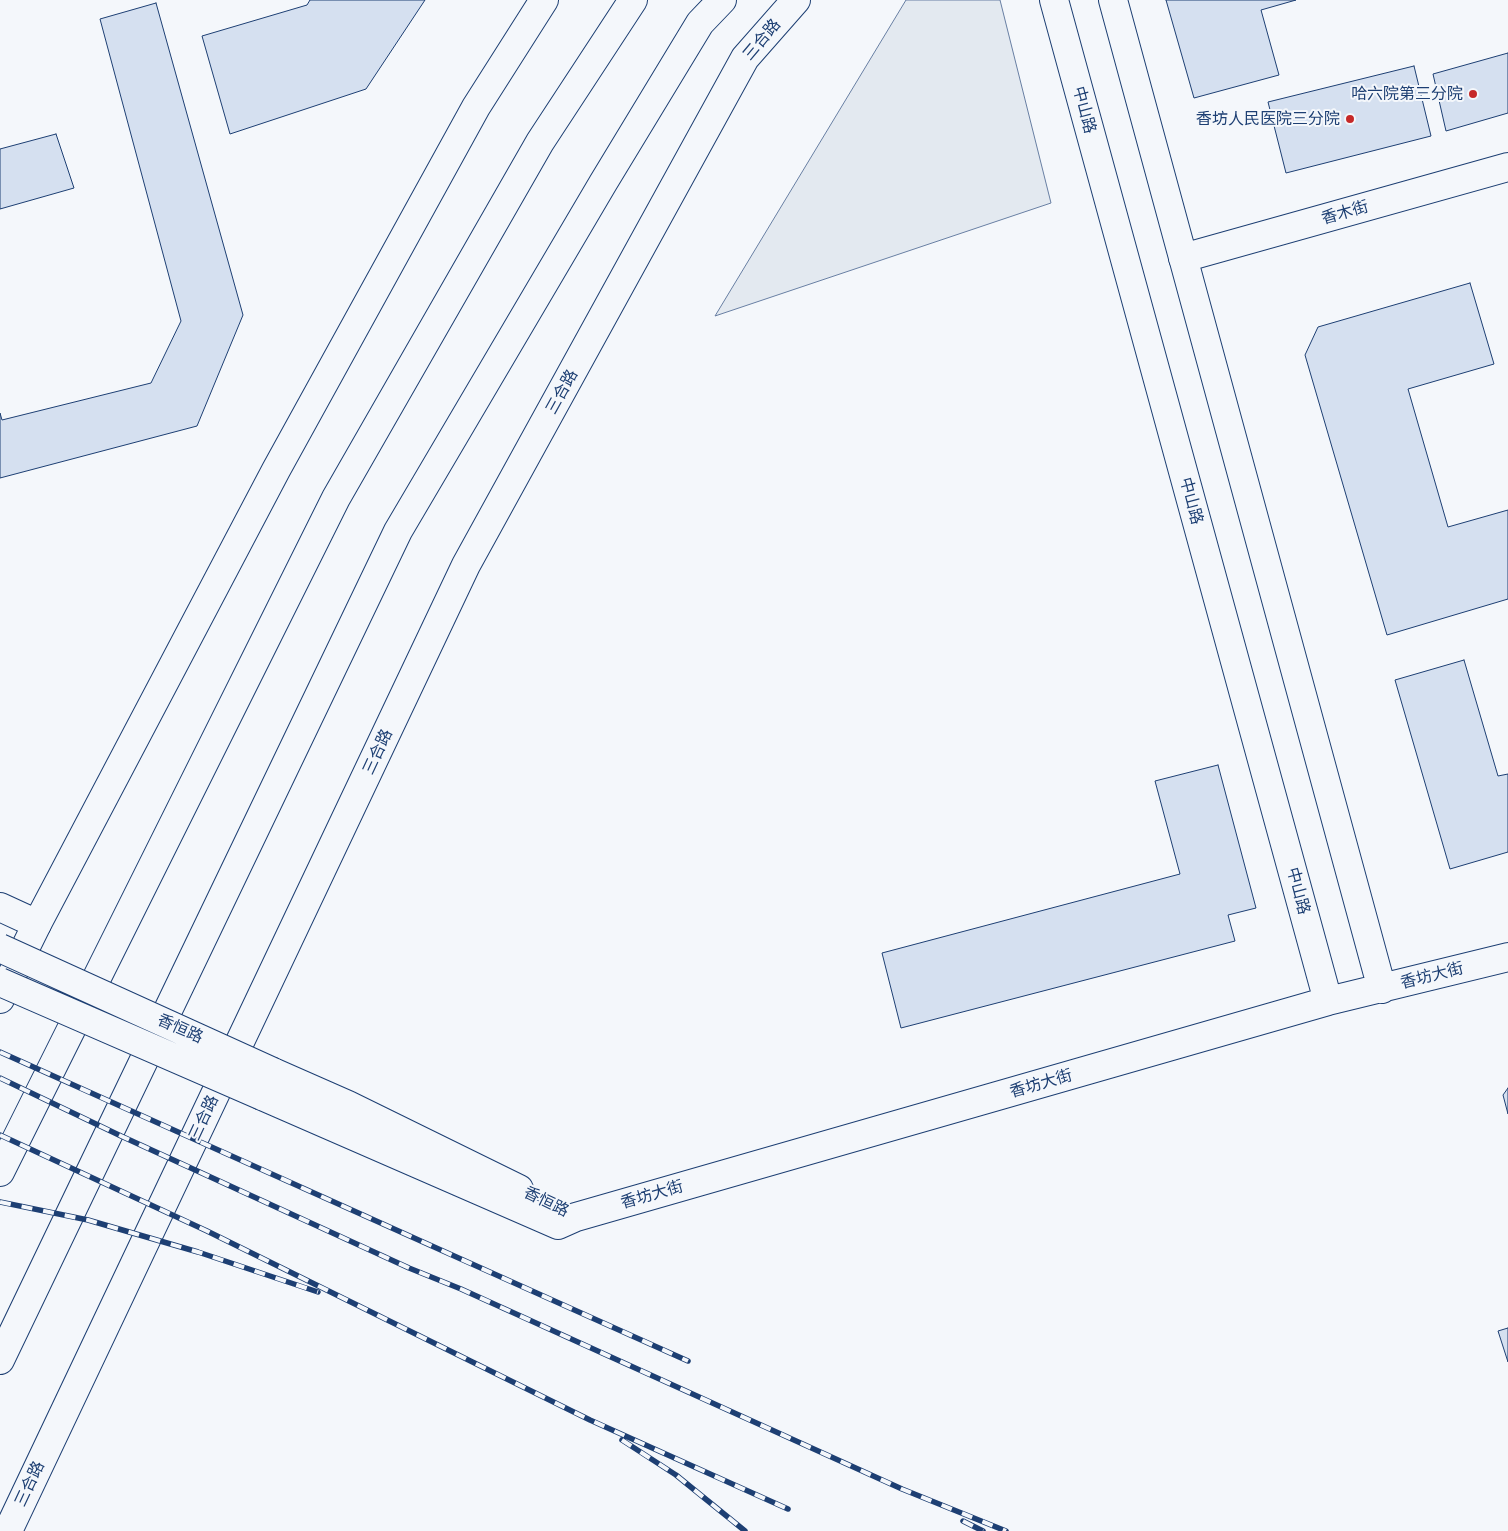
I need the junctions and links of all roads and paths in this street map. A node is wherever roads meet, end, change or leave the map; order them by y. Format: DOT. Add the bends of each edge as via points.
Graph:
graph roads {
  1 [pos="544,0"];
  2 [pos="633,0"];
  3 [pos="722,0"];
  4 [pos="796,0"];
  5 [pos="1054,0"];
  6 [pos="1113,0"];
  7 [pos="1508,167"];
  8 [pos="1183,258"];
  9 [pos="0,907"];
  10 [pos="37,924"];
  11 [pos="0,948"];
  12 [pos="1508,957"];
  13 [pos="0,982"];
  14 [pos="1382,989"];
  15 [pos="0,999"];
  16 [pos="1328,1001"];
  17 [pos="268,1084"];
  18 [pos="0,1172"];
  19 [pos="576,1217"];
  20 [pos="0,1360"];
  21 [pos="8,1531"];
  1 -- 10 [label="main road" via="476,107 300,427"];
  2 -- 18 [label="main road" via="540,142 336,498"];
  3 -- 20 [label="main road" via="700,24 603,183 398,532"];
  4 -- 21 [label="main road, 三合路" via="745,58 466,565"];
  5 -- 16 [label="main road, 中山路"];
  6 -- 8 [label="main road"];
  7 -- 8 [label="main road, 香木街"];
  8 -- 14 [label="main road"];
  9 -- 10 [label="main road"];
  10 -- 15 [label="main road"];
  11 -- 17 [label="main road, 香恒路, bridge"];
  12 -- 14 [label="main road, 香坊大街"];
  13 -- 17 [label="main road, 香恒路, bridge"];
  14 -- 16 [label="main road, 香坊大街"];
  16 -- 19 [label="main road, 香坊大街"];
  17 -- 19 [label="main road, 香恒路" via="558,1225"];
}
